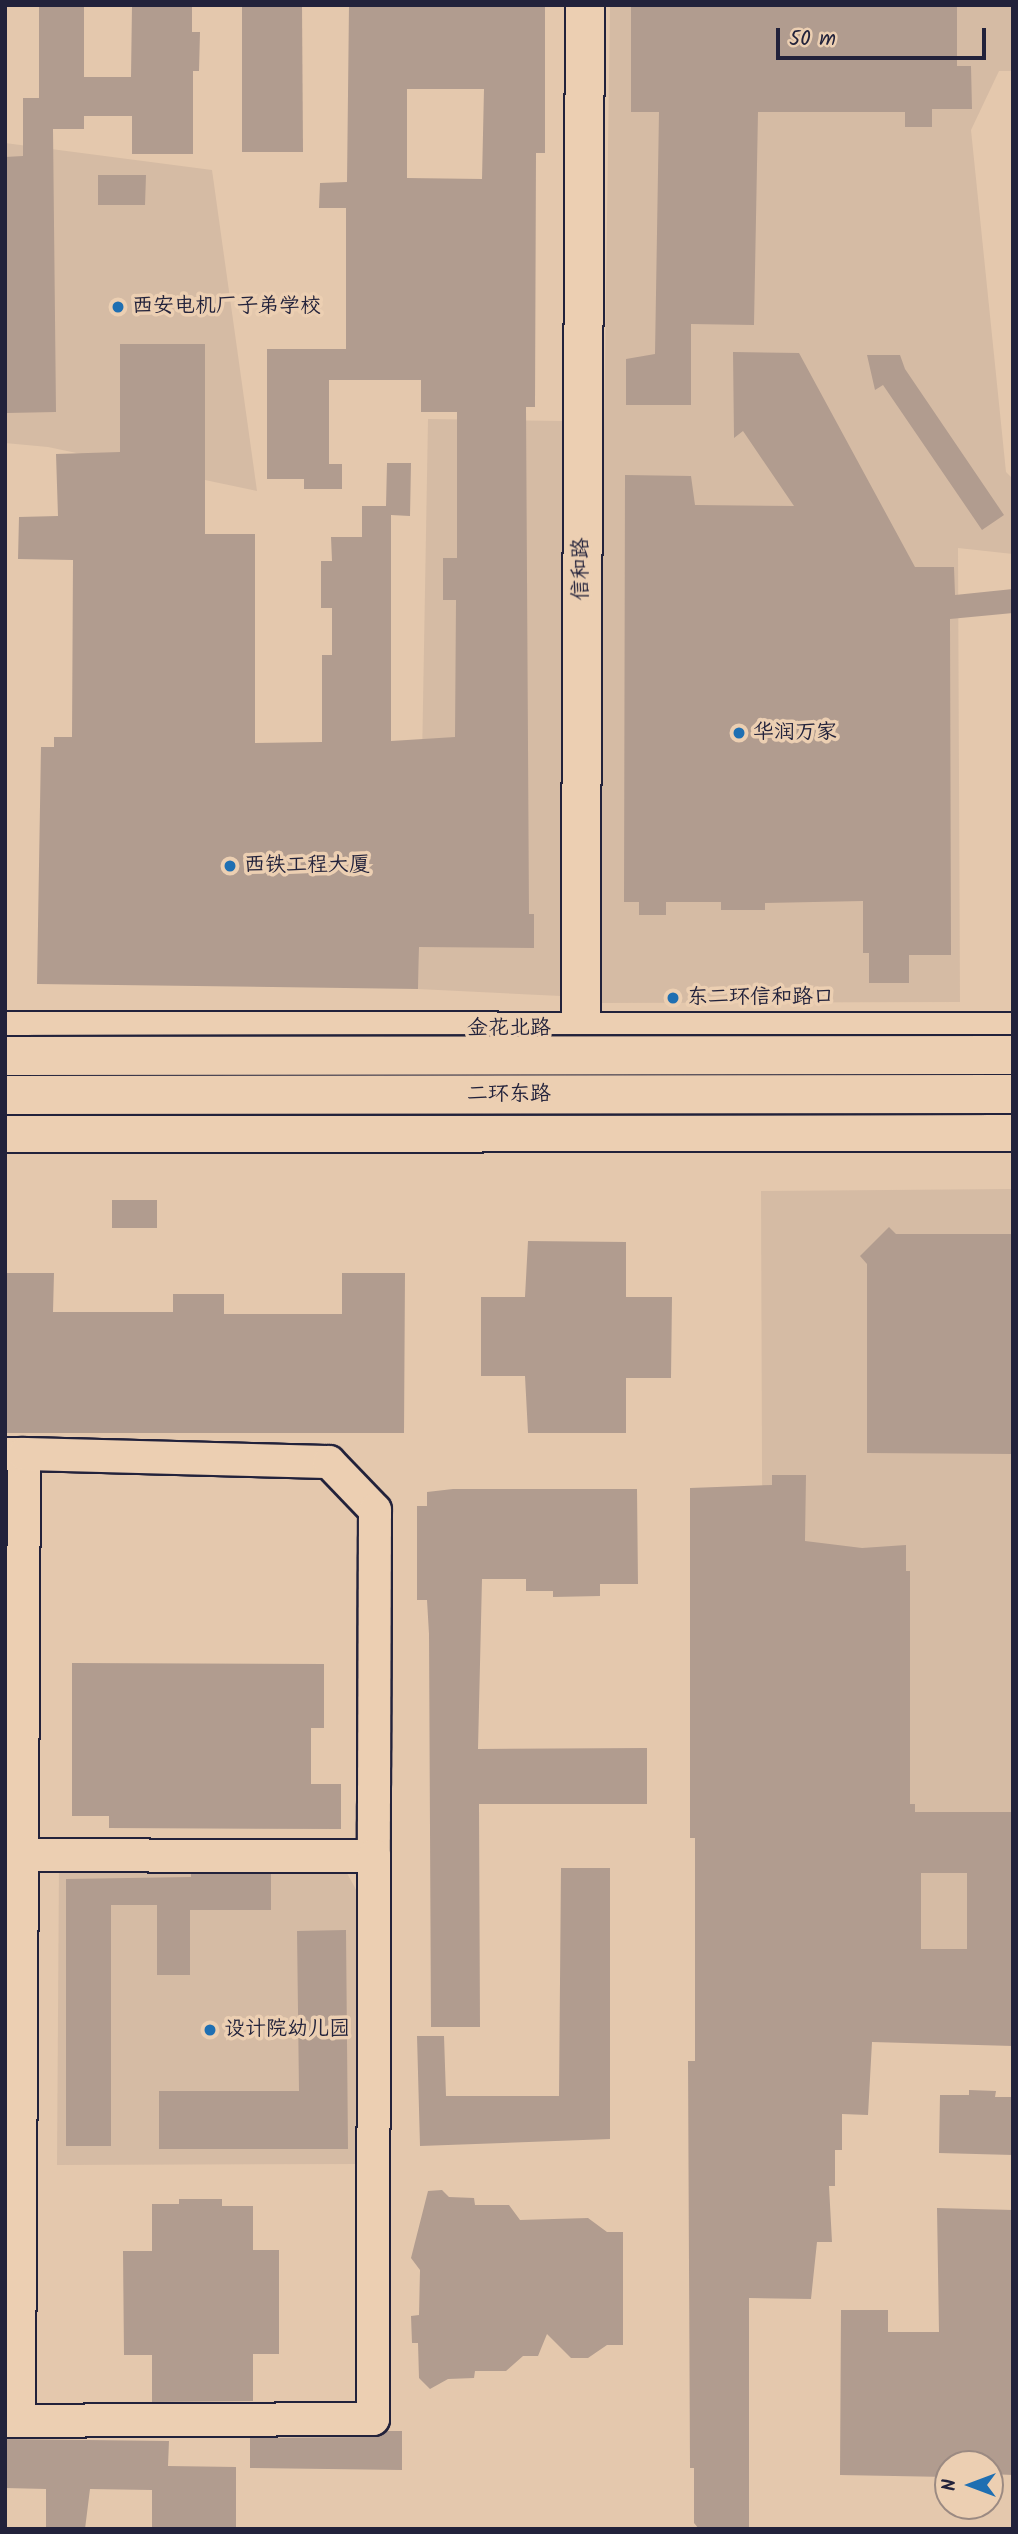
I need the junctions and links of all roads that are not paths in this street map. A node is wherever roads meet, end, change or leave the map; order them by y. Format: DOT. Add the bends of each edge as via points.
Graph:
graph roads {
  1 [pos="585,5"];
  2 [pos="580,1028"];
  3 [pos="5,1031"];
  4 [pos="1013,1032"];
  5 [pos="1013,1055"];
  6 [pos="5,1056"];
  7 [pos="1013,1094"];
  8 [pos="5,1095"];
  9 [pos="580,1132"];
  10 [pos="1013,1132"];
  11 [pos="5,1133"];
  12 [pos="15,1454"];
  13 [pos="14,1855"];
  14 [pos="374,1856"];
  15 [pos="13,2169"];
  16 [pos="12,2421"];
  1 -- 2 [label="main road, 信和路"];
  2 -- 3 [label="main road, 金花北路"];
  2 -- 4 [label="main road, 金花北路"];
  2 -- 9 [label="main road, 信和路"];
  5 -- 6 [label="main road, 二环东路, bridge"];
  7 -- 8 [label="main road, 二环东路, bridge"];
  9 -- 10 [label="main road"];
  9 -- 11 [label="main road"];
  12 -- 13 [label="street"];
  12 -- 14 [label="street" via="329,1462 375,1510"];
  13 -- 14 [label="street"];
  13 -- 15 [label="street"];
  14 -- 16 [label="street" via="373,2419"];
  15 -- 16 [label="street"];
}
